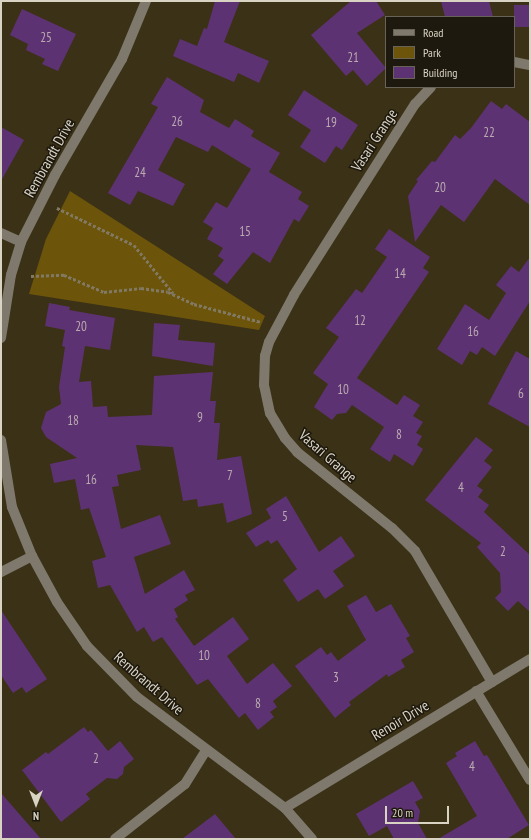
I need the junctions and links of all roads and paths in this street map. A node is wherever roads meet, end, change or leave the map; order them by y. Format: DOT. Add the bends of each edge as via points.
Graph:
graph roads {
  1 [pos="146,1"];
  2 [pos="515,62"];
  3 [pos="530,65"];
  4 [pos="430,88"];
  5 [pos="57,208"];
  6 [pos="1,233"];
  7 [pos="21,242"];
  8 [pos="31,276"];
  9 [pos="174,294"];
  10 [pos="276,328"];
  11 [pos="1,338"];
  12 [pos="1,440"];
  13 [pos="32,556"];
  14 [pos="1,572"];
  15 [pos="530,660"];
  16 [pos="492,682"];
  17 [pos="476,691"];
  18 [pos="206,750"];
  19 [pos="530,780"];
  20 [pos="285,808"];
  21 [pos="116,839"];
  22 [pos="312,839"];
  1 -- 7 [label="street, Rembrandt Drive" via="135,34 120,64 55,175"];
  2 -- 3 [label="street"];
  4 -- 10 [label="street, Vasari Grange" via="415,104"];
  5 -- 9 [label="path" via="134,245"];
  6 -- 7 [label="street"];
  7 -- 11 [label="street, Rembrandt Drive" via="11,275"];
  8 -- 9 [label="path" via="64,275 98,291 141,288"];
  9 -- 10 [label="path" via="194,304 241,315"];
  10 -- 16 [label="street, Vasari Grange" via="265,356 264,385 270,413 285,438 327,477 392,528 415,551"];
  12 -- 13 [label="street, Rembrandt Drive" via="12,508"];
  13 -- 14 [label="street"];
  13 -- 18 [label="street, Rembrandt Drive" via="57,602 110,672 137,697"];
  15 -- 16 [label="street, Renoir Drive"];
  16 -- 17 [label="street, Renoir Drive"];
  17 -- 19 [label="street"];
  17 -- 20 [label="street, Renoir Drive"];
  18 -- 20 [label="street, Rembrandt Drive"];
  18 -- 21 [label="street" via="185,784"];
  20 -- 22 [label="street, Rembrandt Drive"];
}
